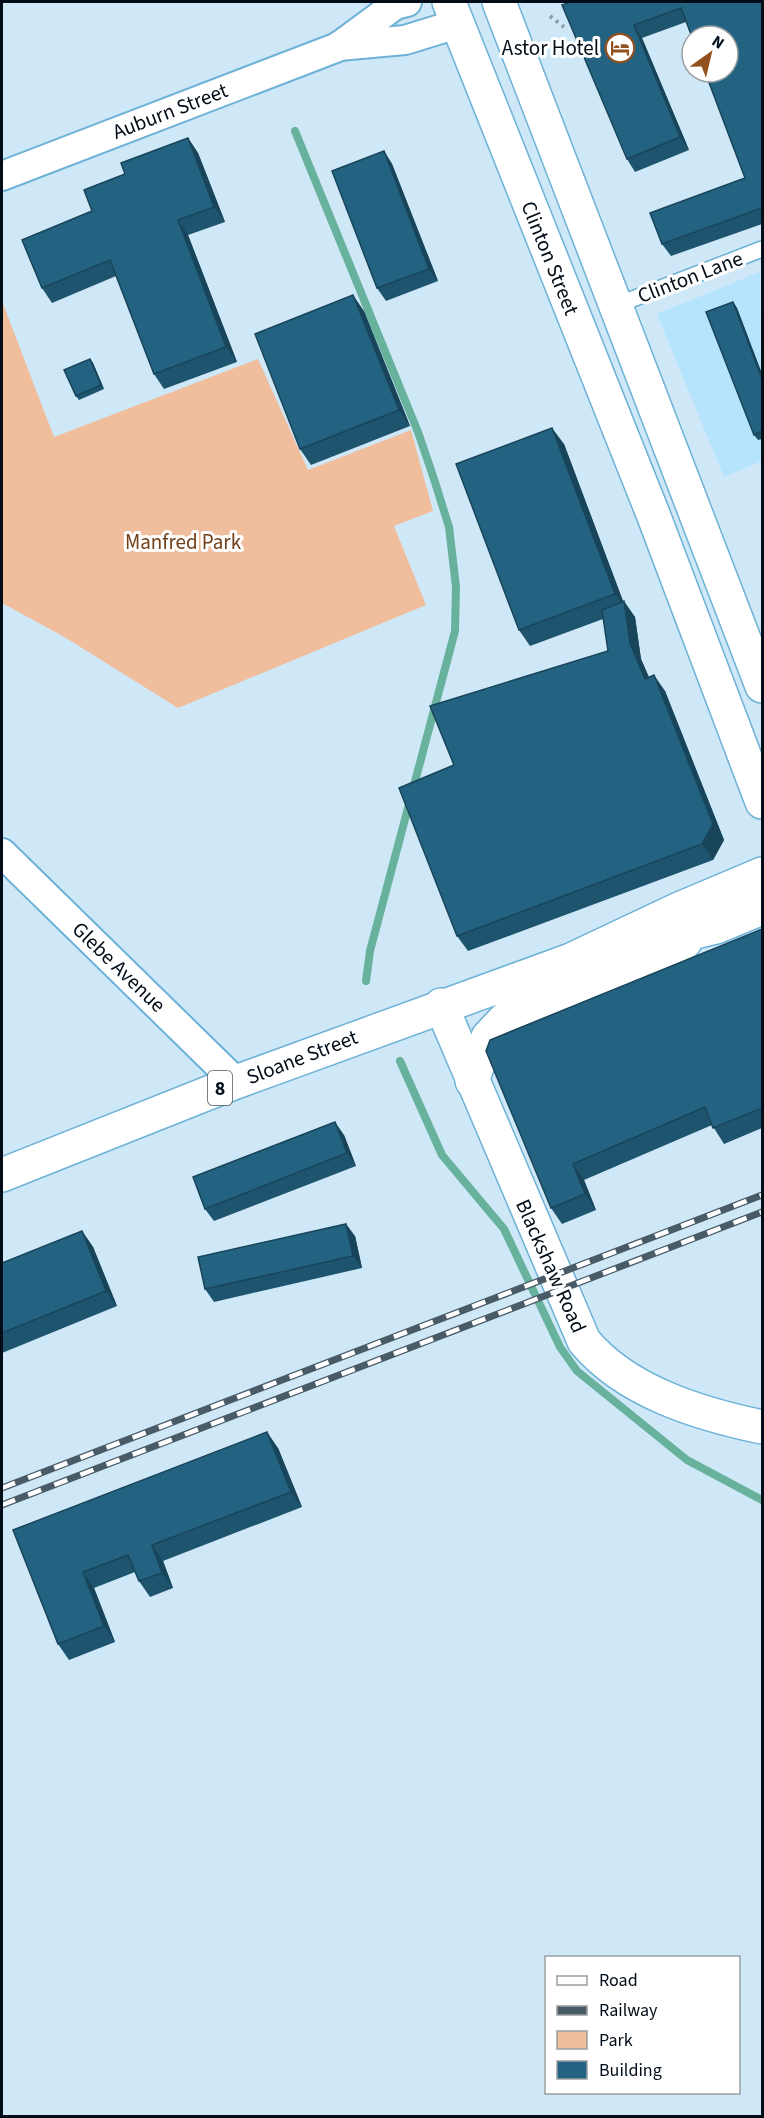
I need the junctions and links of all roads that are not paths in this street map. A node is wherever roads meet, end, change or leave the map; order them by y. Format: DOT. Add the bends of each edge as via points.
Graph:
graph roads {
  1 [pos="407,2"];
  2 [pos="505,3"];
  3 [pos="453,13"];
  4 [pos="338,47"];
  5 [pos="2,176"];
  6 [pos="762,249"];
  7 [pos="617,305"];
  8 [pos="691,499"];
  9 [pos="653,514"];
  10 [pos="762,686"];
  11 [pos="762,802"];
  12 [pos="2,853"];
  13 [pos="762,874"];
  14 [pos="762,908"];
  15 [pos="716,927"];
  16 [pos="571,960"];
  17 [pos="441,1005"];
  18 [pos="472,1081"];
  19 [pos="236,1082"];
  20 [pos="2,1175"];
  21 [pos="762,1427"];
  1 -- 4 [label="street, Auburn Street" via="395,5"];
  2 -- 3 [label="main road, Auburn Street"];
  2 -- 7 [label="main road"];
  3 -- 4 [label="street, Auburn Street" via="405,40"];
  3 -- 9 [label="main road, Clinton Street"];
  4 -- 5 [label="street, Auburn Street"];
  6 -- 7 [label="lane, Clinton Lane"];
  7 -- 8 [label="main road"];
  8 -- 9 [label="main road"];
  8 -- 10 [label="main road"];
  9 -- 11 [label="main road, Clinton Street"];
  12 -- 19 [label="street, Glebe Avenue"];
  13 -- 16 [label="main road, Sloane Street / 8"];
  14 -- 15 [label="main road, Sloane Street / 8"];
  15 -- 16 [label="main road, Sloane Street / 8"];
  15 -- 18 [label="main road" via="613,976 506,1018 488,1037"];
  16 -- 17 [label="main road, Sloane Street / 8"];
  17 -- 18 [label="main road, Blackshaw Road"];
  17 -- 19 [label="main road, Sloane Street / 8"];
  18 -- 21 [label="main road, Blackshaw Road" via="566,1303 590,1348 613,1369 670,1399"];
  19 -- 20 [label="main road, Sloane Street / 8"];
}
